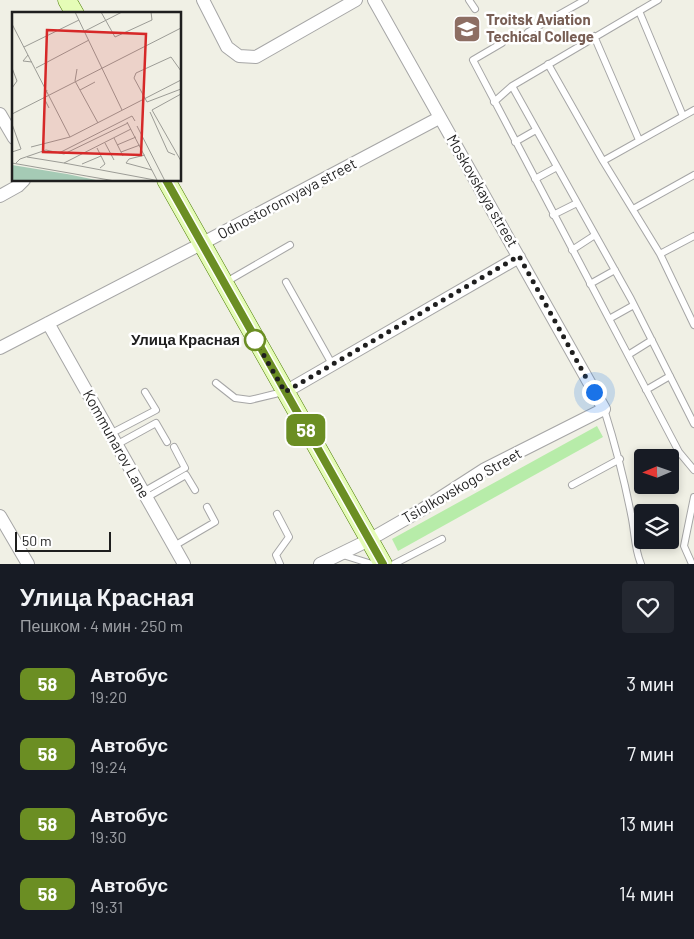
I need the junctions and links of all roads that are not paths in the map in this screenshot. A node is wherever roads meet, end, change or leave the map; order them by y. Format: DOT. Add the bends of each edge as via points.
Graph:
graph roads {
  1 [pos="67,0"];
  2 [pos="203,0"];
  3 [pos="356,0"];
  4 [pos="374,0"];
  5 [pos="469,0"];
  6 [pos="585,0"];
  7 [pos="658,0"];
  8 [pos="475,9"];
  9 [pos="638,11"];
  10 [pos="74,12"];
  11 [pos="528,32"];
  12 [pos="594,36"];
  13 [pos="502,43"];
  14 [pos="548,64"];
  15 [pos="512,86"];
  16 [pos="494,102"];
  17 [pos="694,110"];
  18 [pos="0,114"];
  19 [pos="682,116"];
  20 [pos="439,118"];
  21 [pos="536,130"];
  22 [pos="12,135"];
  23 [pos="639,140"];
  24 [pos="515,142"];
  25 [pos="603,161"];
  26 [pos="557,167"];
  27 [pos="694,175"];
  28 [pos="535,179"];
  29 [pos="23,181"];
  30 [pos="167,181"];
  31 [pos="0,196"];
  32 [pos="577,203"];
  33 [pos="633,209"];
  34 [pos="554,215"];
  35 [pos="595,235"];
  36 [pos="694,236"];
  37 [pos="201,244"];
  38 [pos="290,245"];
  39 [pos="572,250"];
  40 [pos="660,254"];
  41 [pos="519,256"];
  42 [pos="615,270"];
  43 [pos="286,282"];
  44 [pos="223,284"];
  45 [pos="590,284"];
  46 [pos="634,305"];
  47 [pos="609,320"];
  48 [pos="48,323"];
  49 [pos="694,325"];
  50 [pos="652,340"];
  51 [pos="0,348"];
  52 [pos="628,355"];
  53 [pos="332,364"];
  54 [pos="670,376"];
  55 [pos="216,383"];
  56 [pos="646,390"];
  57 [pos="145,392"];
  58 [pos="285,392"];
  59 [pos="604,409"];
  60 [pos="694,424"];
  61 [pos="113,440"];
  62 [pos="167,442"];
  63 [pos="174,447"];
  64 [pos="620,460"];
  65 [pos="694,470"];
  66 [pos="572,485"];
  67 [pos="195,490"];
  68 [pos="144,495"];
  69 [pos="694,497"];
  70 [pos="207,507"];
  71 [pos="277,514"];
  72 [pos="0,516"];
  73 [pos="442,538"];
  74 [pos="368,540"];
  75 [pos="174,546"];
  76 [pos="339,553"];
  77 [pos="28,564"];
  78 [pos="184,564"];
  79 [pos="280,564"];
  80 [pos="320,564"];
  81 [pos="372,564"];
  82 [pos="383,564"];
  83 [pos="394,564"];
  84 [pos="640,564"];
  85 [pos="692,564"];
  1 -- 10 [label="street"];
  2 -- 3 [label="street" via="227,47 239,56 256,57"];
  4 -- 20 [label="street, Moskovskaya street"];
  5 -- 8 [label="lane"];
  6 -- 11 [label="lane"];
  7 -- 9 [label="lane"];
  9 -- 12 [label="lane"];
  9 -- 19 [label="lane"];
  12 -- 14 [label="lane"];
  12 -- 23 [label="lane"];
  13 -- 16 [label="lane" via="473,60"];
  14 -- 15 [label="lane"];
  14 -- 25 [label="lane"];
  15 -- 16 [label="lane"];
  15 -- 21 [label="lane"];
  16 -- 24 [label="lane"];
  17 -- 19 [label="lane"];
  18 -- 22 [label="street"];
  19 -- 23 [label="lane"];
  20 -- 37 [label="street, Odnostoronnyaya street"];
  20 -- 41 [label="street, Moskovskaya street"];
  21 -- 24 [label="lane"];
  21 -- 26 [label="lane"];
  23 -- 25 [label="lane"];
  24 -- 28 [label="lane"];
  25 -- 33 [label="lane"];
  26 -- 28 [label="lane"];
  26 -- 32 [label="lane"];
  27 -- 33 [label="lane"];
  28 -- 34 [label="lane"];
  29 -- 31 [label="street"];
  30 -- 37 [label="street"];
  32 -- 34 [label="lane"];
  32 -- 35 [label="lane"];
  33 -- 40 [label="lane"];
  34 -- 39 [label="lane"];
  35 -- 39 [label="lane"];
  35 -- 42 [label="lane"];
  36 -- 40 [label="lane"];
  37 -- 44 [label="street"];
  37 -- 48 [label="street, Odnostoronnyaya street"];
  38 -- 44 [label="lane"];
  39 -- 45 [label="lane"];
  40 -- 49 [label="lane"];
  41 -- 53 [label="street, Moskovskaya street"];
  41 -- 59 [label="street, Moskovskaya street"];
  42 -- 45 [label="lane"];
  42 -- 46 [label="lane"];
  43 -- 53 [label="lane"];
  44 -- 58 [label="street"];
  45 -- 47 [label="lane"];
  46 -- 47 [label="lane"];
  46 -- 50 [label="lane"];
  47 -- 52 [label="lane"];
  48 -- 51 [label="street, Odnostoronnyaya street"];
  48 -- 61 [label="street, Kommunarov Lane"];
  50 -- 52 [label="lane"];
  50 -- 54 [label="lane"];
  52 -- 56 [label="lane"];
  53 -- 58 [label="street, Moskovskaya street"];
  54 -- 56 [label="lane"];
  54 -- 60 [label="lane"];
  55 -- 58 [label="lane" via="235,398 250,400"];
  56 -- 65 [label="lane" via="679,452"];
  57 -- 61 [label="lane" via="156,410"];
  58 -- 74 [label="street"];
  59 -- 64 [label="lane"];
  59 -- 74 [label="street, Tsiolkovskogo Street" via="485,469"];
  61 -- 62 [label="lane" via="156,423"];
  61 -- 68 [label="street, Kommunarov Lane"];
  63 -- 68 [label="lane" via="185,468"];
  64 -- 66 [label="lane"];
  64 -- 84 [label="lane"];
  67 -- 68 [label="lane" via="186,475"];
  68 -- 75 [label="street, Kommunarov Lane"];
  69 -- 85 [label="lane" via="684,546"];
  70 -- 75 [label="lane" via="215,522"];
  71 -- 79 [label="lane" via="289,537 276,555"];
  72 -- 77 [label="street"];
  73 -- 83 [label="lane"];
  74 -- 76 [label="street, Tsiolkovskogo Street"];
  74 -- 82 [label="street"];
  75 -- 78 [label="street, Kommunarov Lane"];
  76 -- 80 [label="street, Tsiolkovskogo Street"];
  76 -- 81 [label="lane"];
}
